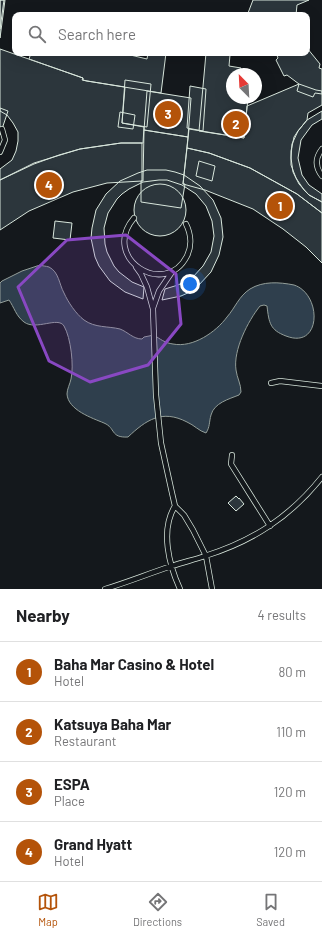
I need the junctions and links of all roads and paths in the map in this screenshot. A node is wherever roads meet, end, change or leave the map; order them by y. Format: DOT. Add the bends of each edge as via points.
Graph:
graph roads {
  1 [pos="2,129"];
  2 [pos="322,149"];
  3 [pos="0,152"];
  4 [pos="322,176"];
  5 [pos="134,218"];
  6 [pos="186,224"];
  7 [pos="136,267"];
  8 [pos="177,268"];
  9 [pos="153,309"];
  10 [pos="271,383"];
  11 [pos="322,386"];
  12 [pos="232,456"];
  13 [pos="322,477"];
  14 [pos="175,506"];
  15 [pos="270,526"];
  16 [pos="206,556"];
  17 [pos="172,566"];
  18 [pos="106,589"];
  19 [pos="180,589"];
  20 [pos="212,589"];
  1 -- 3 [label="lane" via="5,140"];
  2 -- 4 [label="lane" via="317,164"];
  5 -- 7 [label="lane" via="128,227 124,243 129,258"];
  6 -- 8 [label="lane" via="190,234 190,245 184,260"];
  7 -- 8 [label="lane" via="156,274 167,273"];
  7 -- 9 [label="lane" via="147,287"];
  8 -- 9 [label="lane" via="163,283"];
  9 -- 14 [label="lane" via="158,422"];
  10 -- 11 [label="lane" via="280,380"];
  12 -- 15 [label="lane" via="231,464"];
  13 -- 15 [label="lane" via="302,501"];
  14 -- 16 [label="lane" via="184,515"];
  14 -- 17 [label="lane" via="168,536"];
  15 -- 16 [label="lane"];
  16 -- 17 [label="lane"];
  16 -- 20 [label="lane"];
  17 -- 18 [label="lane"];
  17 -- 19 [label="lane"];
}
